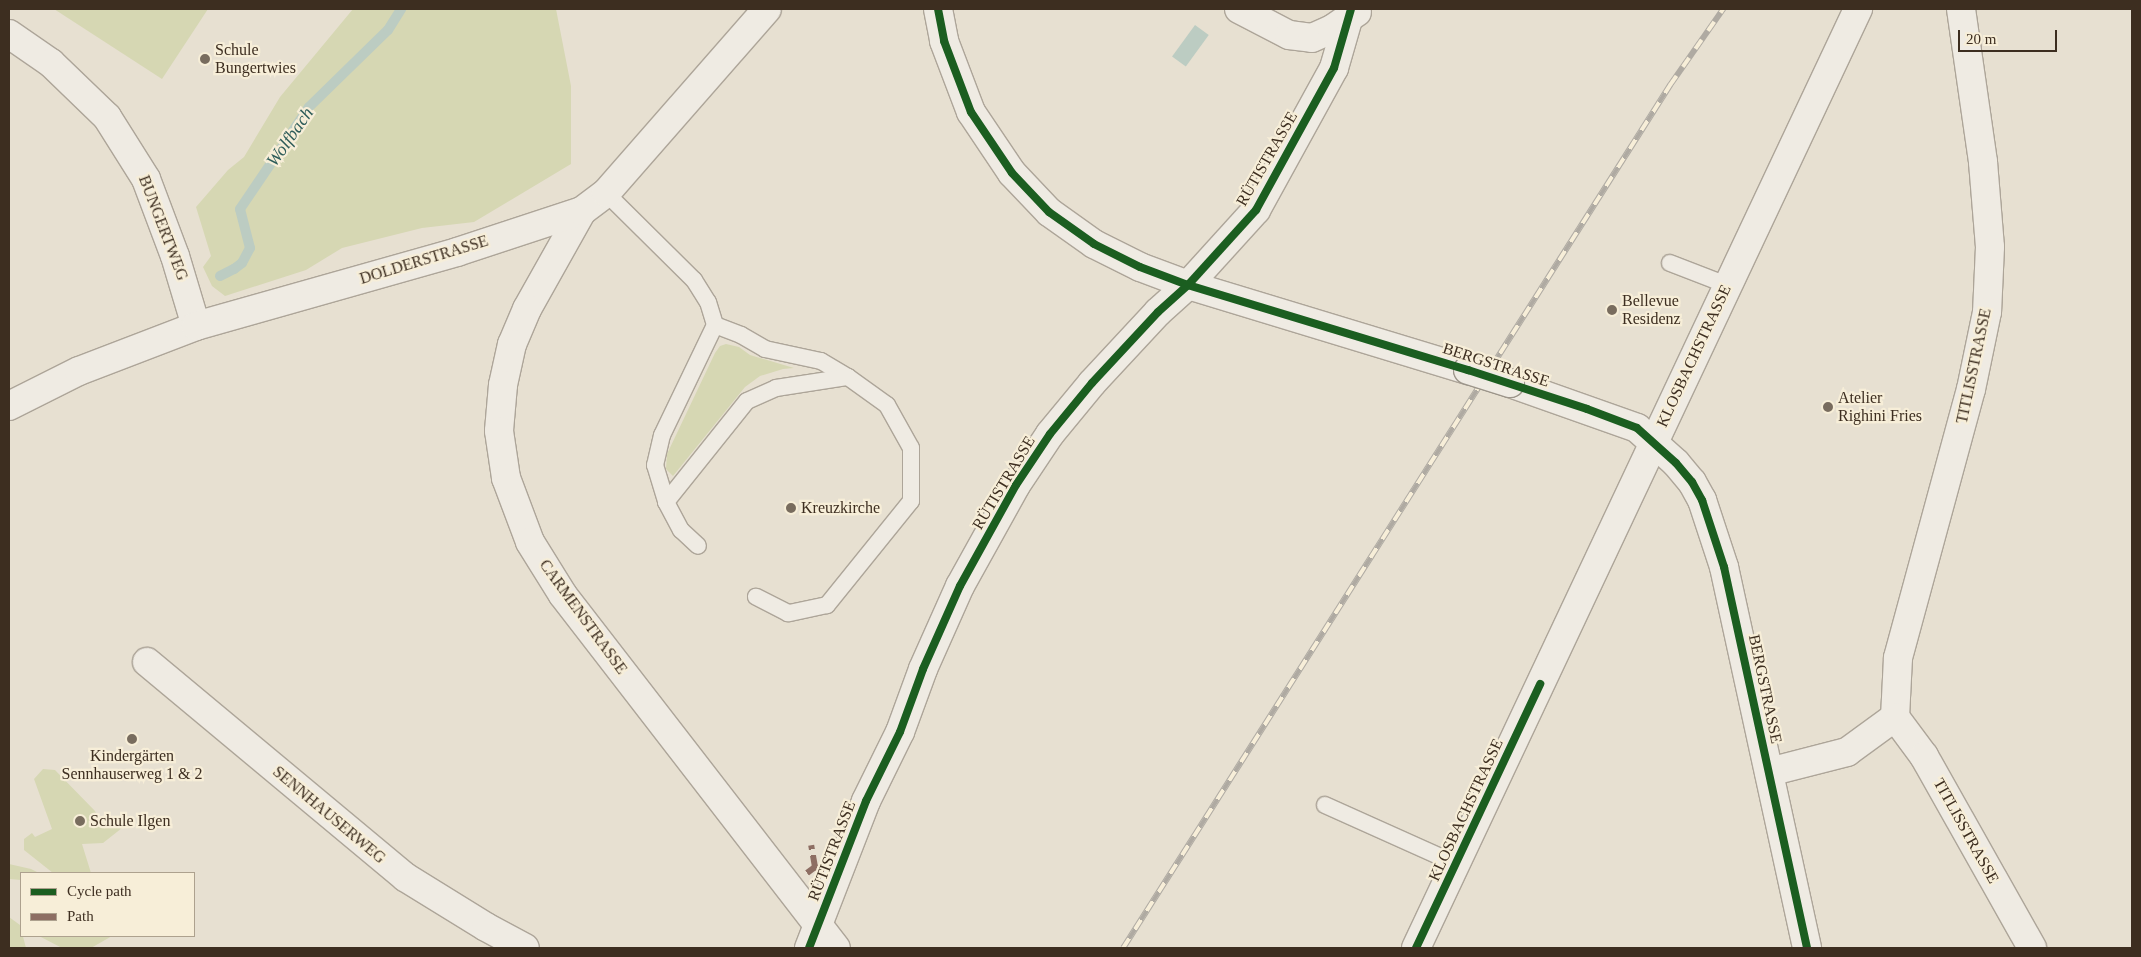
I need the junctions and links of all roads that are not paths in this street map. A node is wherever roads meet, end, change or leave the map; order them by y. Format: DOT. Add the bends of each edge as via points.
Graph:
graph roads {
  1 [pos="938,9"];
  2 [pos="1239,9"];
  3 [pos="1858,9"];
  4 [pos="1961,9"];
  5 [pos="761,11"];
  6 [pos="1355,11"];
  7 [pos="9,34"];
  8 [pos="606,192"];
  9 [pos="582,211"];
  10 [pos="1670,263"];
  11 [pos="1188,284"];
  12 [pos="1727,285"];
  13 [pos="715,325"];
  14 [pos="196,326"];
  15 [pos="848,377"];
  16 [pos="9,406"];
  17 [pos="1654,441"];
  18 [pos="666,502"];
  19 [pos="698,546"];
  20 [pos="756,597"];
  21 [pos="146,662"];
  22 [pos="1895,717"];
  23 [pos="1769,772"];
  24 [pos="1325,805"];
  25 [pos="1456,864"];
  26 [pos="813,937"];
  27 [pos="525,948"];
  28 [pos="836,948"];
  29 [pos="1416,948"];
  30 [pos="1807,948"];
  31 [pos="2032,948"];
  1 -- 11 [label="street, BERGSTRASSE" via="944,41 971,112 1012,173 1049,212 1094,244 1140,267"];
  2 -- 6 [label="street" via="1289,35 1312,38 1332,29"];
  3 -- 12 [label="street, KLOSBACHSTRASSE"];
  4 -- 22 [label="street, TITLISSTRASSE" via="1988,218 1987,312 1971,389 1898,658"];
  5 -- 8 [label="street, DOLDERSTRASSE"];
  6 -- 11 [label="street, RÜTISTRASSE" via="1334,68 1256,210"];
  7 -- 14 [label="street, BUNGERTWEG" via="51,63 107,117 146,179 175,256"];
  8 -- 9 [label="street, DOLDERSTRASSE"];
  8 -- 13 [label="lane" via="694,280 708,302"];
  9 -- 14 [label="street, DOLDERSTRASSE" via="457,252"];
  9 -- 26 [label="street, CARMENSTRASSE" via="526,309 512,344 503,385 499,430 506,478 530,542 563,595"];
  10 -- 12 [label="lane"];
  11 -- 17 [label="street, BERGSTRASSE, bridge" via="1510,383 1637,428"];
  11 -- 26 [label="street, RÜTISTRASSE" via="1092,383 1050,434 1016,486 956,595 923,669 900,732 866,801"];
  12 -- 17 [label="street, KLOSBACHSTRASSE"];
  13 -- 15 [label="lane" via="765,349 821,361"];
  13 -- 18 [label="lane" via="662,435 655,465"];
  14 -- 16 [label="street, DOLDERSTRASSE" via="79,371"];
  15 -- 18 [label="lane" via="776,388 747,401"];
  15 -- 20 [label="lane" via="887,405 911,448 911,501 827,605 788,613"];
  17 -- 23 [label="street, BERGSTRASSE" via="1692,482 1710,523 1724,567"];
  17 -- 25 [label="street, KLOSBACHSTRASSE"];
  18 -- 19 [label="lane" via="681,530"];
  21 -- 27 [label="street, SENNHAUSERWEG" via="405,877"];
  22 -- 23 [label="street" via="1847,752"];
  22 -- 31 [label="street, TITLISSTRASSE" via="1924,756"];
  23 -- 30 [label="street, BERGSTRASSE"];
  24 -- 25 [label="lane"];
  25 -- 29 [label="street, KLOSBACHSTRASSE"];
  26 -- 28 [label="street, CARMENSTRASSE"];
}
